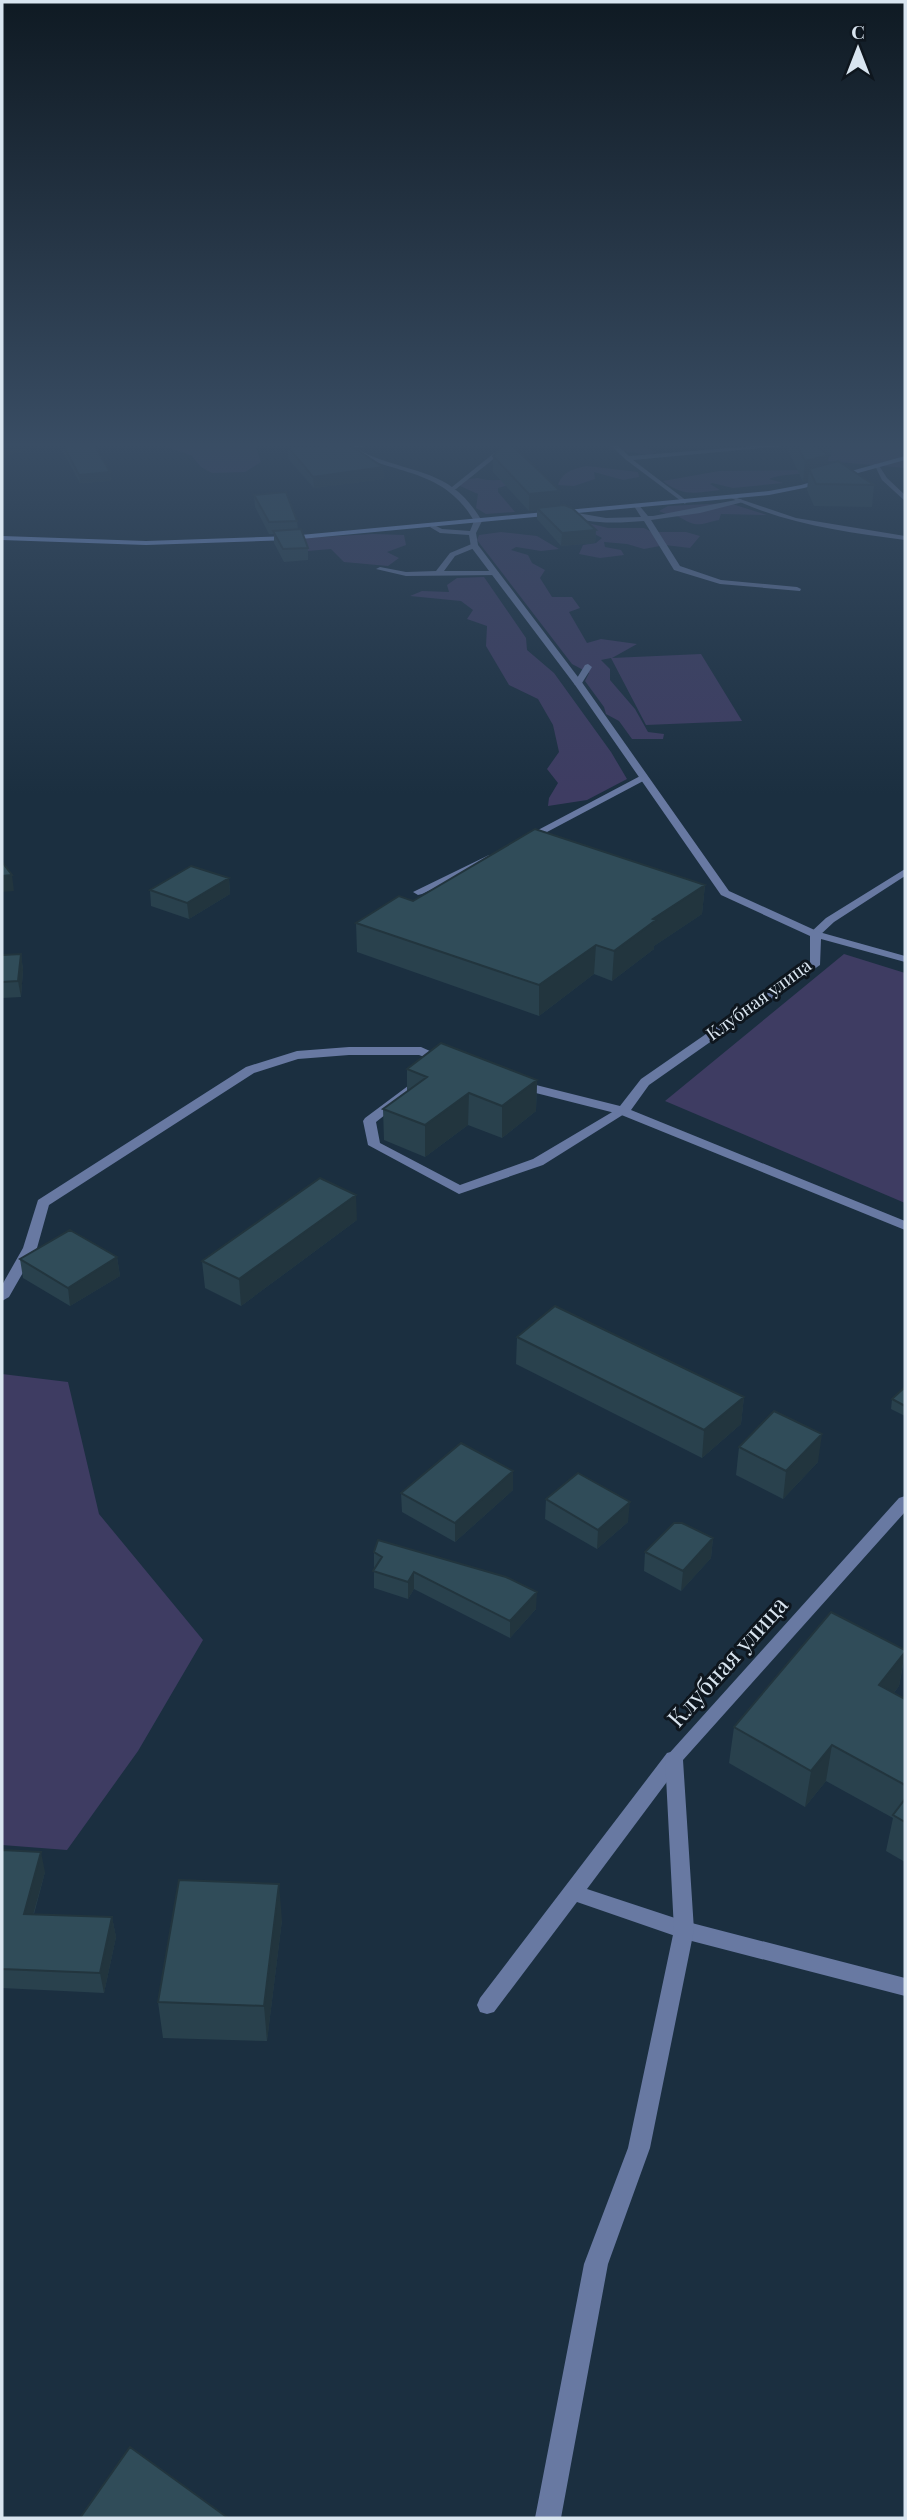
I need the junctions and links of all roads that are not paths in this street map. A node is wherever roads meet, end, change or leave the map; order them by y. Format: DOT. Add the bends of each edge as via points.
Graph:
graph roads {
  1 [pos="448,559"];
  2 [pos="484,559"];
  3 [pos="671,559"];
  4 [pos="380,569"];
  5 [pos="495,573"];
  6 [pos="439,574"];
  7 [pos="797,589"];
  8 [pos="587,667"];
  9 [pos="578,683"];
  10 [pos="644,777"];
  11 [pos="514,845"];
  12 [pos="502,851"];
  13 [pos="905,872"];
  14 [pos="418,892"];
  15 [pos="815,934"];
  16 [pos="905,959"];
  17 [pos="508,1081"];
  18 [pos="623,1111"];
  19 [pos="905,1226"];
  20 [pos="2,1297"];
  21 [pos="905,1502"];
  22 [pos="674,1758"];
  23 [pos="572,1892"];
  24 [pos="684,1930"];
  25 [pos="905,1987"];
  26 [pos="487,2005"];
  27 [pos="548,2518"];
  1 -- 6 [label="street"];
  2 -- 5 [label="street, Клубная улица"];
  3 -- 7 [label="street" via="677,568 720,582"];
  4 -- 6 [label="street"];
  5 -- 6 [label="street"];
  5 -- 9 [label="street, Клубная улица"];
  8 -- 9 [label="street"];
  9 -- 10 [label="street, Клубная улица"];
  10 -- 11 [label="street"];
  10 -- 15 [label="street, Клубная улица" via="725,893"];
  12 -- 14 [label="street"];
  13 -- 15 [label="street"];
  15 -- 16 [label="street"];
  15 -- 18 [label="street, Клубная улица" via="816,963 645,1082"];
  17 -- 18 [label="street"];
  18 -- 19 [label="street"];
  18 -- 20 [label="street" via="538,1162 459,1190 374,1145 369,1121 452,1063 421,1051 297,1055 250,1070 43,1203 30,1248"];
  21 -- 22 [label="street, Клубная улица"];
  22 -- 23 [label="street"];
  22 -- 24 [label="street, Клубная улица"];
  23 -- 24 [label="street"];
  23 -- 26 [label="street"];
  24 -- 25 [label="street"];
  24 -- 27 [label="street, Клубная улица" via="639,2148 596,2264"];
}
